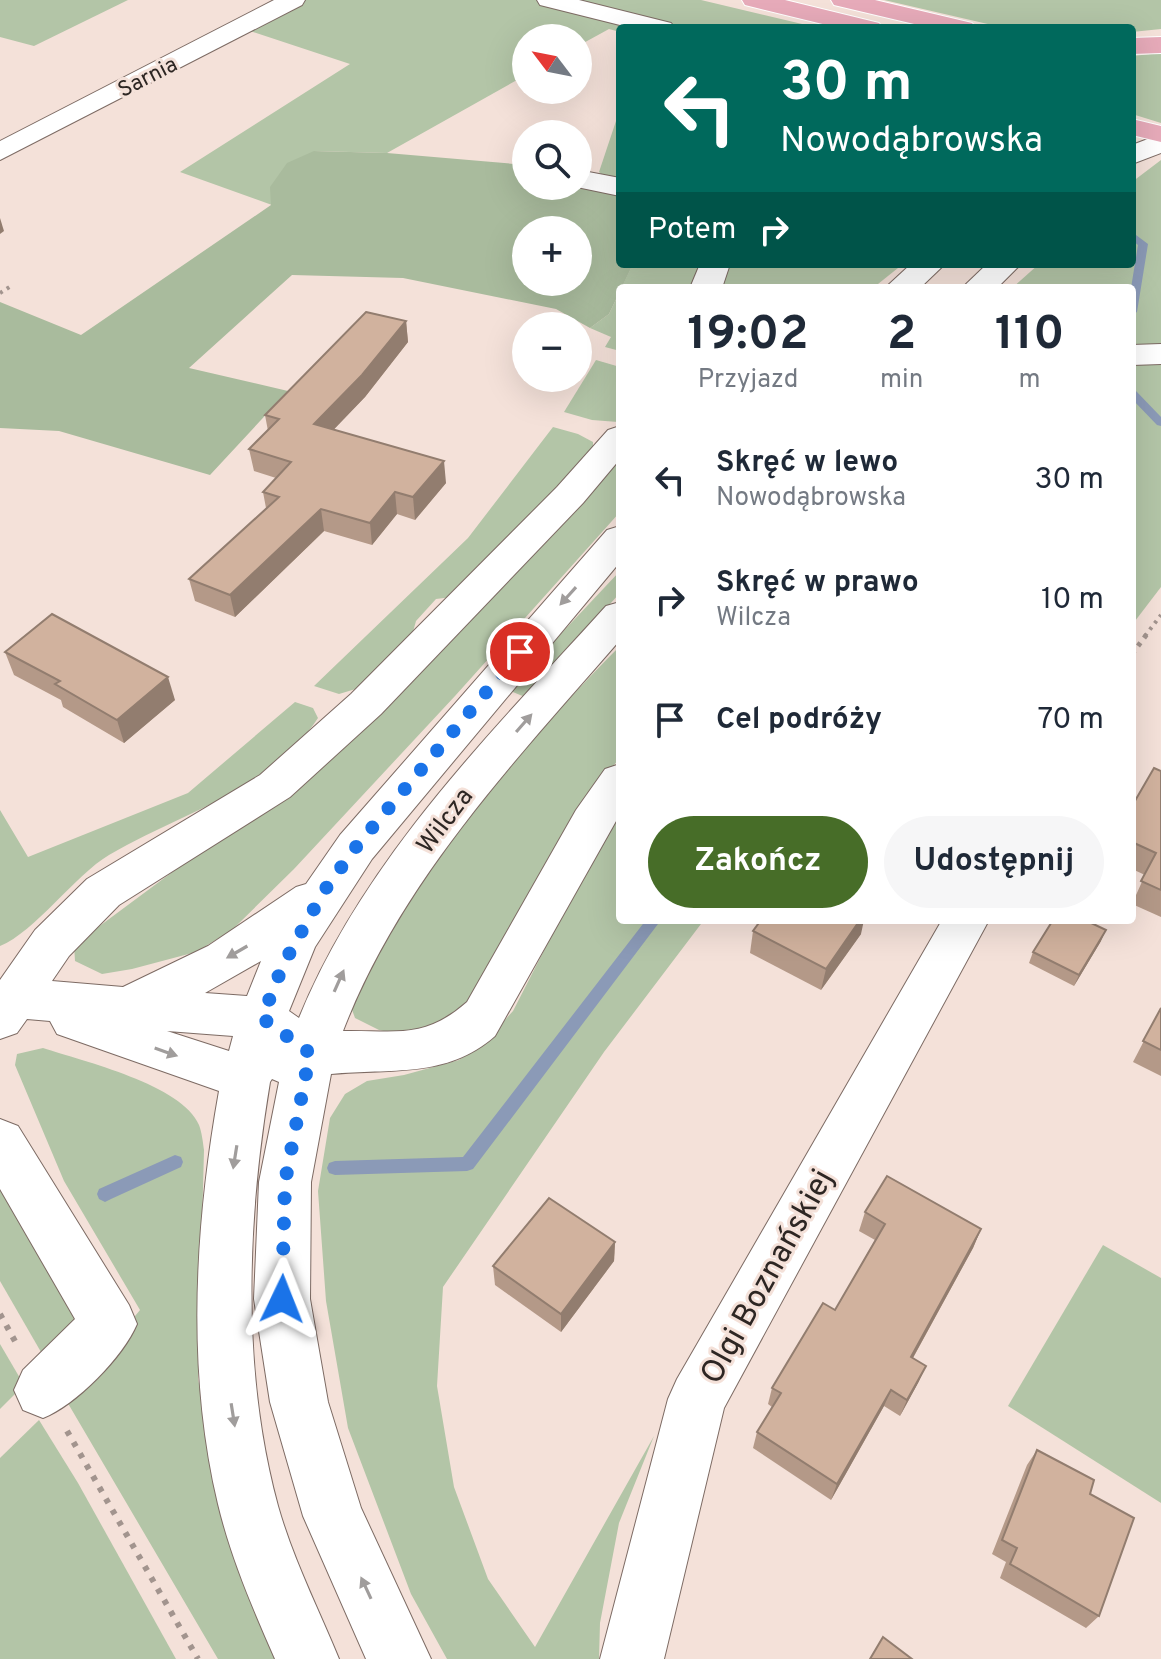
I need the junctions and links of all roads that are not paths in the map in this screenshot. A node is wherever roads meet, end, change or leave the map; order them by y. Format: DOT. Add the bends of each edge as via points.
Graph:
graph roads {
  1 [pos="293,0"];
  2 [pos="549,0"];
  3 [pos="754,0"];
  4 [pos="843,0"];
  5 [pos="646,24"];
  6 [pos="853,24"];
  7 [pos="946,24"];
  8 [pos="1161,45"];
  9 [pos="1136,46"];
  10 [pos="1136,128"];
  11 [pos="1161,134"];
  12 [pos="1161,142"];
  13 [pos="0,152"];
  14 [pos="1136,154"];
  15 [pos="592,182"];
  16 [pos="616,186"];
  17 [pos="925,268"];
  18 [pos="1001,268"];
  19 [pos="906,284"];
  20 [pos="983,284"];
  21 [pos="1161,354"];
  22 [pos="1136,355"];
  23 [pos="616,442"];
  24 [pos="616,543"];
  25 [pos="616,620"];
  26 [pos="616,786"];
  27 [pos="324,891"];
  28 [pos="964,924"];
  29 [pos="4,1004"];
  30 [pos="124,1007"];
  31 [pos="262,1018"];
  32 [pos="310,1053"];
  33 [pos="247,1079"];
  34 [pos="0,1142"];
  35 [pos="43,1390"];
  36 [pos="307,1659"];
  37 [pos="399,1659"];
  38 [pos="632,1659"];
  1 -- 13 [label="street, Sarnia"];
  2 -- 5 [label="street"];
  3 -- 6 [label="main road"];
  4 -- 7 [label="main road"];
  8 -- 9 [label="main road"];
  10 -- 11 [label="main road"];
  12 -- 14 [label="street"];
  15 -- 16 [label="street"];
  17 -- 19 [label="street"];
  18 -- 20 [label="street"];
  21 -- 22 [label="street"];
  23 -- 29 [label="street" via="366,704 275,786 103,892 52,943"];
  24 -- 27 [label="street, Wilcza, one-way" via="403,790"];
  32 -- 25 [label="street, Wilcza, one-way" via="341,974 405,871 472,782"];
  26 -- 32 [label="street" via="484,1016 463,1035 432,1048"];
  27 -- 30 [label="street, one-way" via="275,930 179,986"];
  27 -- 31 [label="street, Wilcza" via="283,965"];
  28 -- 38 [label="street, Olgi Boznańskiej" via="697,1399"];
  29 -- 30 [label="street"];
  29 -- 33 [label="street, one-way"];
  30 -- 31 [label="street"];
  31 -- 32 [label="street"];
  31 -- 33 [label="street, Wilcza"];
  32 -- 33 [label="street"];
  37 -- 32 [label="street, Wilcza, one-way" via="333,1516 299,1402 282,1299 285,1182"];
  33 -- 36 [label="street, Wilcza, one-way" via="225,1223 230,1397 243,1485 277,1594"];
  34 -- 35 [label="street" via="109,1324"];
}
